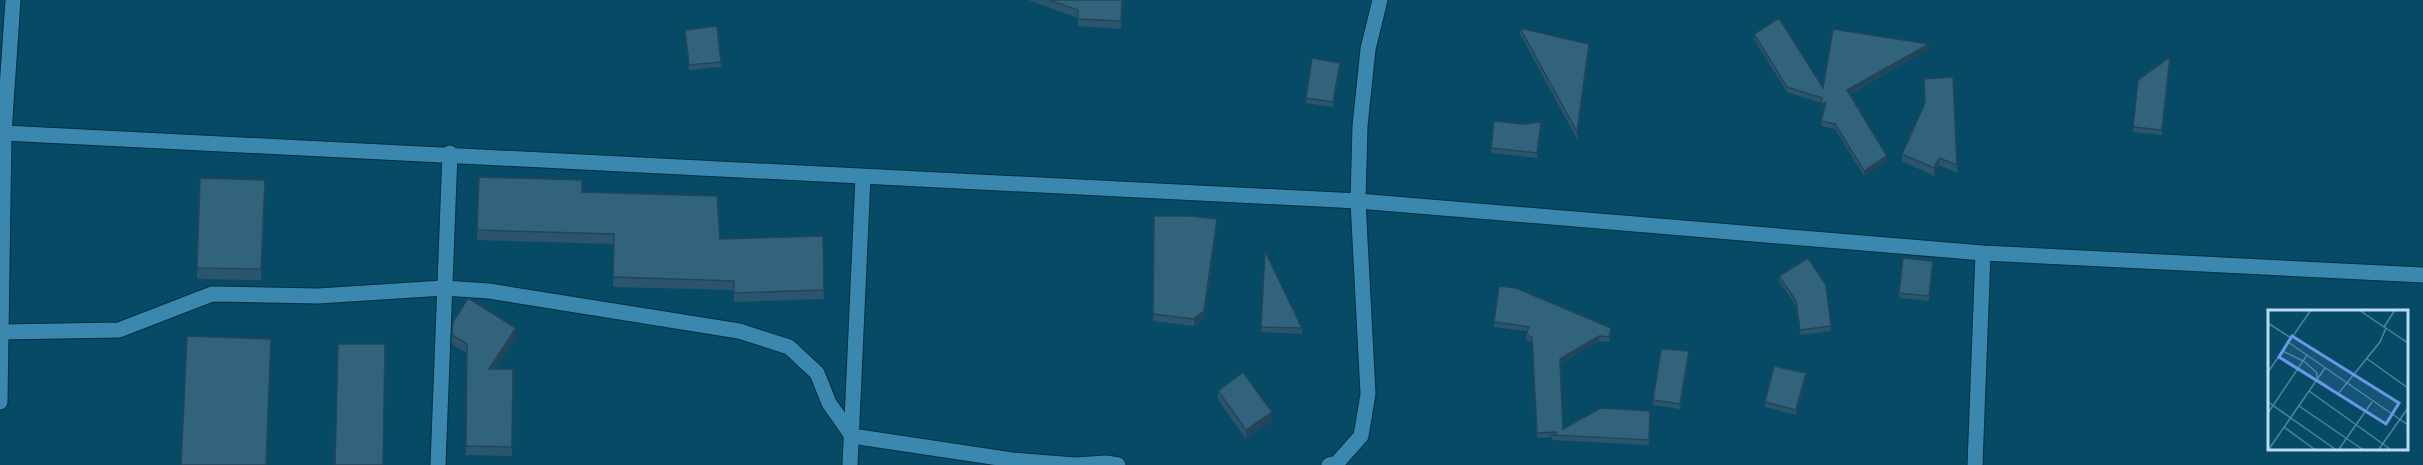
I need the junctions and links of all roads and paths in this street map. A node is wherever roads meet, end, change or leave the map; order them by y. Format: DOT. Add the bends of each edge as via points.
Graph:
graph roads {
  1 [pos="13,0"];
  2 [pos="1380,0"];
  3 [pos="4,49"];
  4 [pos="4,133"];
  5 [pos="450,153"];
  6 [pos="863,177"];
  7 [pos="1358,201"];
  8 [pos="1983,253"];
  9 [pos="2423,275"];
  10 [pos="444,288"];
  11 [pos="2,332"];
  12 [pos="0,402"];
  13 [pos="852,436"];
  14 [pos="438,465"];
  15 [pos="850,465"];
  16 [pos="1118,465"];
  17 [pos="1329,465"];
  18 [pos="1975,465"];
  1 -- 3 [label="street"];
  2 -- 7 [label="street" via="1364,82"];
  3 -- 4 [label="street"];
  4 -- 5 [label="street"];
  4 -- 11 [label="street"];
  5 -- 6 [label="street"];
  5 -- 10 [label="street"];
  6 -- 7 [label="street"];
  6 -- 13 [label="street"];
  7 -- 8 [label="street"];
  7 -- 17 [label="street" via="1368,394 1361,436 1337,463"];
  8 -- 9 [label="street"];
  8 -- 18 [label="street"];
  10 -- 11 [label="street" via="318,296 212,294 119,330"];
  10 -- 13 [label="street" via="489,291 739,331 789,347 817,373 829,403"];
  10 -- 14 [label="street"];
  11 -- 12 [label="street"];
  13 -- 15 [label="street"];
  13 -- 16 [label="street" via="1012,460"];
}
